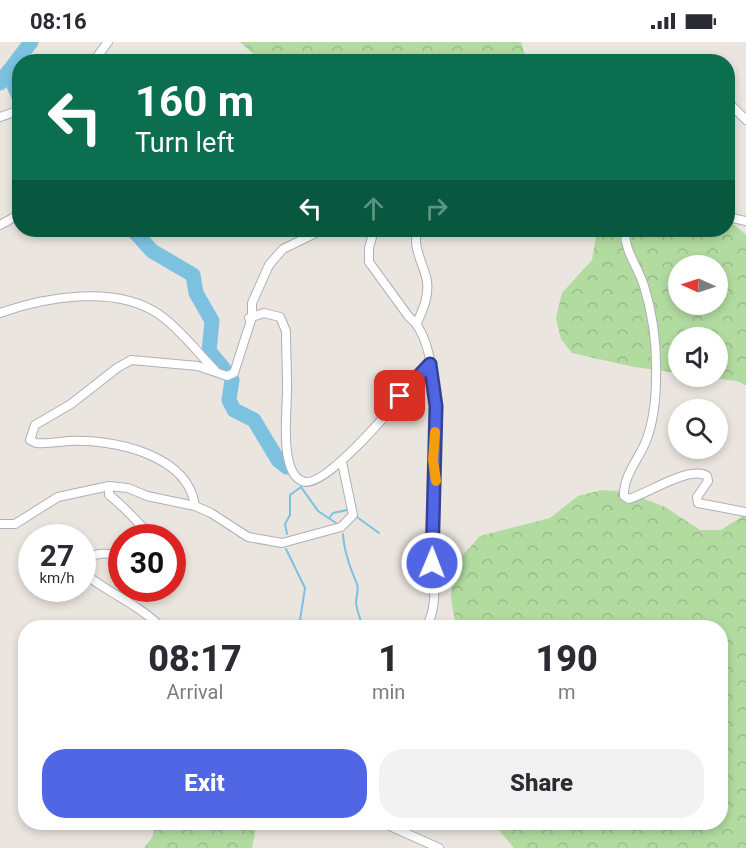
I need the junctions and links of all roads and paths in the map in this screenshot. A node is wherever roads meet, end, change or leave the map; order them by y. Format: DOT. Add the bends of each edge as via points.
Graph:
graph roads {
  1 [pos="735,109"];
  2 [pos="746,120"];
  3 [pos="307,237"];
  4 [pos="372,237"];
  5 [pos="417,237"];
  6 [pos="625,237"];
  7 [pos="0,313"];
  8 [pos="249,318"];
  9 [pos="417,323"];
  10 [pos="430,364"];
  11 [pos="217,372"];
  12 [pos="342,462"];
  13 [pos="109,486"];
  14 [pos="195,506"];
  15 [pos="746,512"];
  16 [pos="0,524"];
  17 [pos="137,524"];
  18 [pos="108,554"];
  19 [pos="108,591"];
  20 [pos="130,602"];
  21 [pos="153,620"];
  22 [pos="430,620"];
  23 [pos="399,830"];
  24 [pos="439,848"];
  1 -- 2 [label="street"];
  3 -- 8 [label="street" via="274,257"];
  4 -- 9 [label="street" via="369,262"];
  5 -- 9 [label="street" via="427,300"];
  6 -- 15 [label="street" via="626,247 644,283 656,376 654,416 646,442 623,486 624,496 629,499 688,473 702,473 708,481 698,503"];
  7 -- 11 [label="street" via="59,297 141,304 160,315"];
  8 -- 11 [label="street" via="234,373 227,376"];
  8 -- 12 [label="street" via="264,313 280,317 286,331 286,442 288,459 297,478 308,483"];
  9 -- 10 [label="street"];
  10 -- 12 [label="street"];
  10 -- 22 [label="street" via="436,406 431,539 434,614"];
  11 -- 14 [label="street" via="198,366 131,360 31,431 30,440 36,443 102,442 160,459 194,493"];
  12 -- 14 [label="street" via="353,515 341,527 282,543 248,537"];
  13 -- 14 [label="street"];
  13 -- 16 [label="street" via="58,496 15,524"];
  13 -- 17 [label="street" via="109,495"];
  18 -- 19 [label="street" via="90,556 85,562 86,575"];
  20 -- 21 [label="street"];
  23 -- 24 [label="street"];
}
